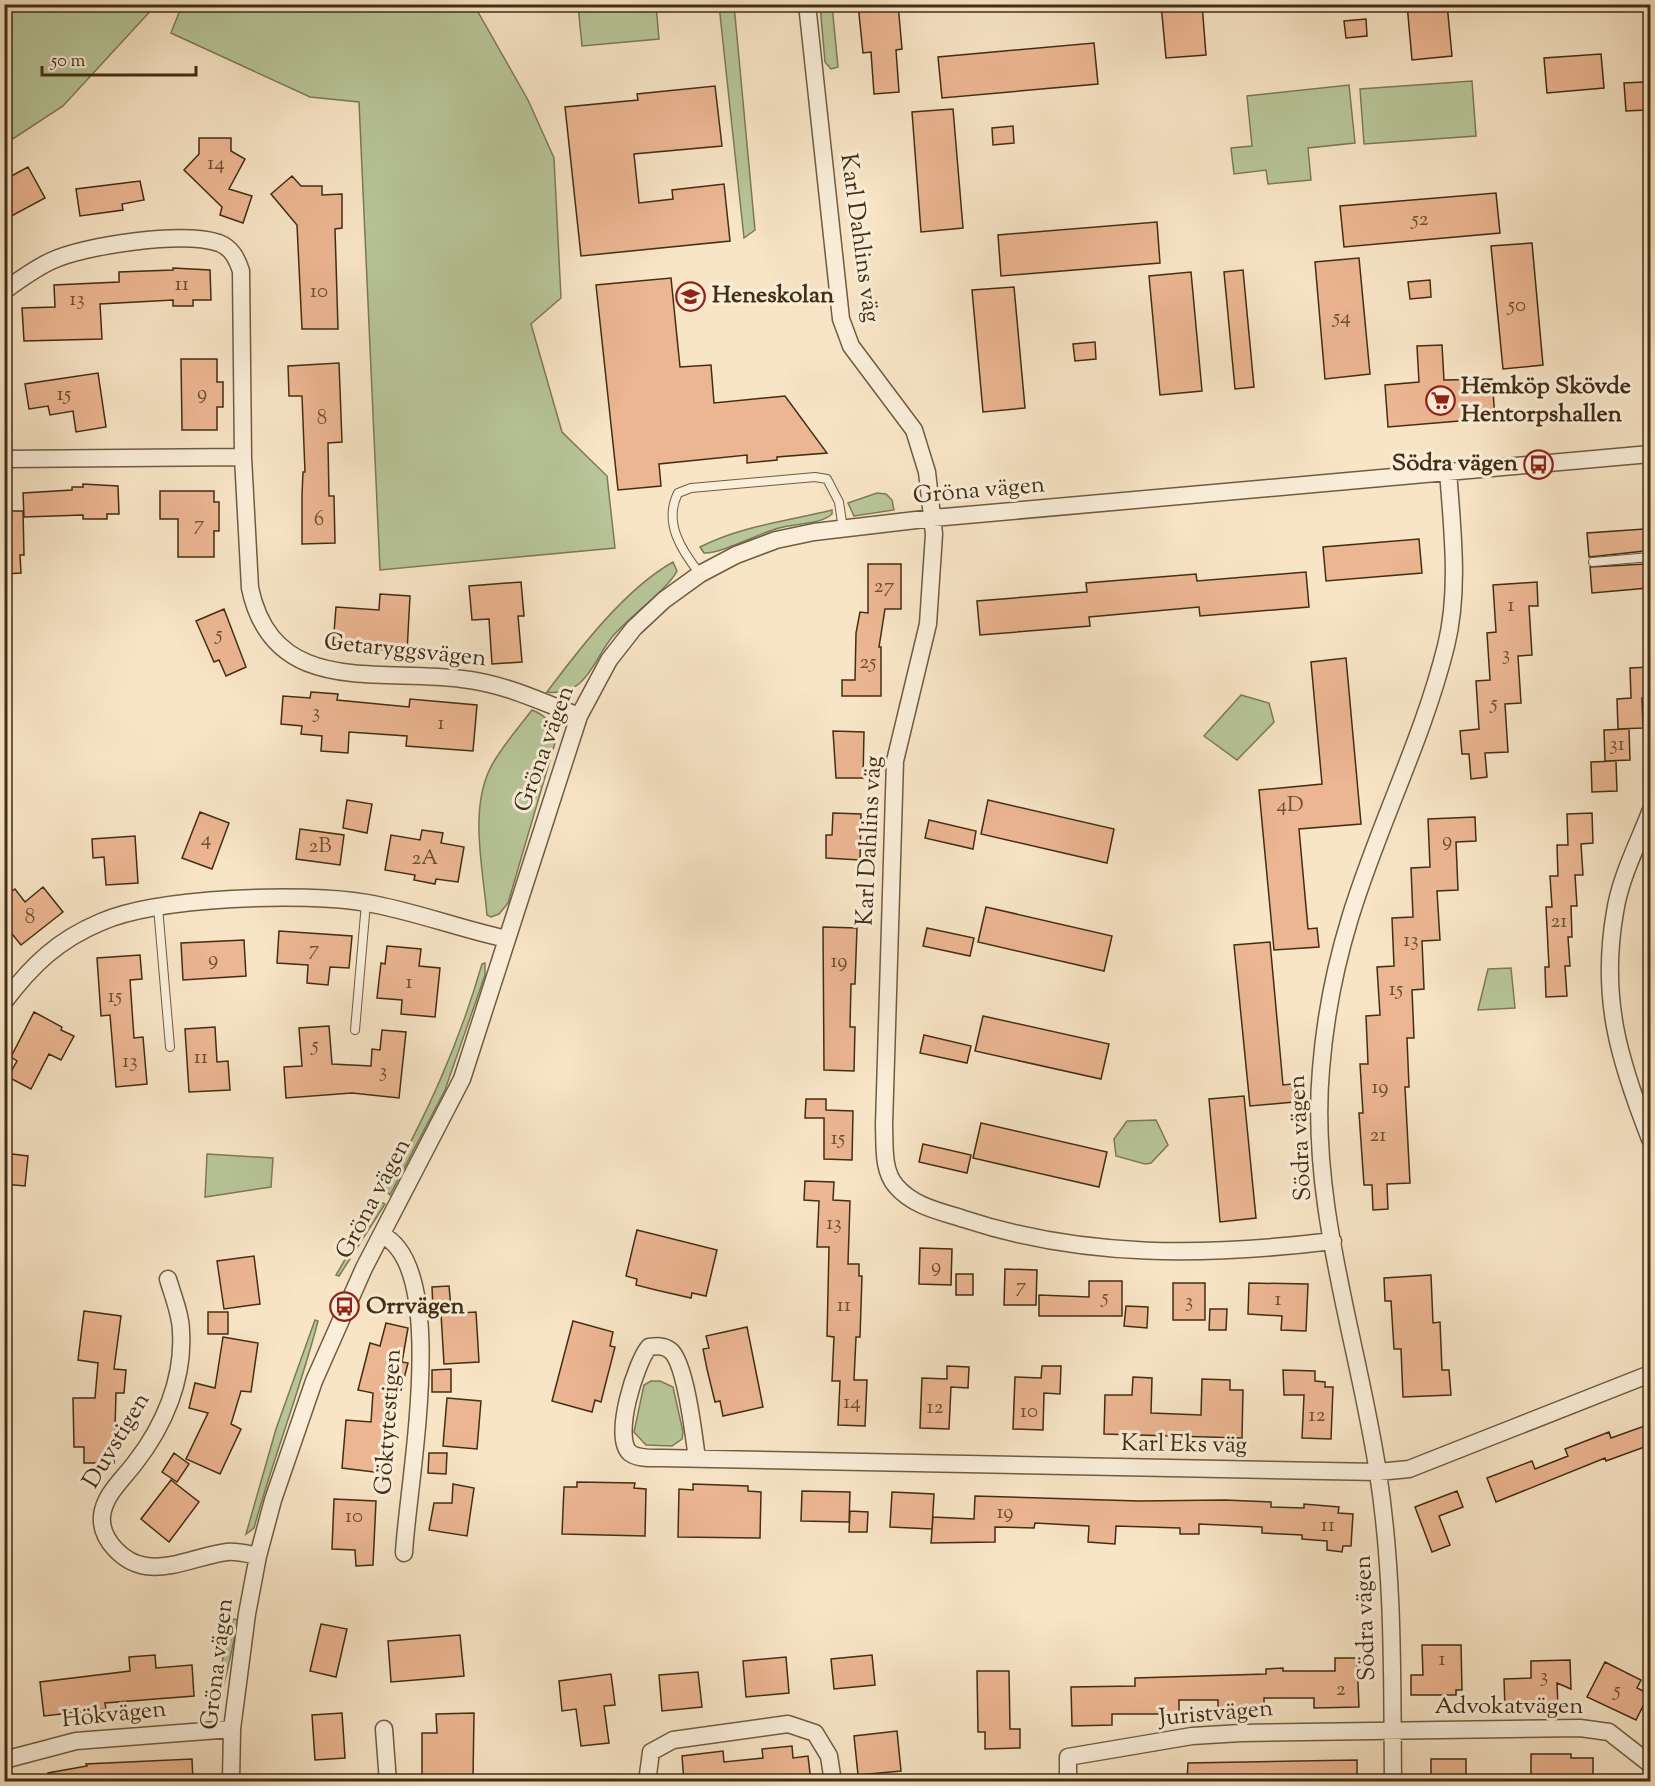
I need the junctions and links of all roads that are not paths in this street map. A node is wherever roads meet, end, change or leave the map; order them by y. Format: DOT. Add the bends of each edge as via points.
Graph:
graph roads {
  1 [pos="807,4"];
  2 [pos="4,291"];
  3 [pos="1650,454"];
  4 [pos="243,457"];
  5 [pos="4,459"];
  6 [pos="1448,471"];
  7 [pos="933,518"];
  8 [pos="843,529"];
  9 [pos="1650,557"];
  10 [pos="1593,562"];
  11 [pos="700,574"];
  12 [pos="579,716"];
  13 [pos="1650,812"];
  14 [pos="366,903"];
  15 [pos="158,907"];
  16 [pos="507,939"];
  17 [pos="4,1002"];
  18 [pos="355,1030"];
  19 [pos="170,1047"];
  20 [pos="1650,1139"];
  21 [pos="381,1235"];
  22 [pos="1333,1241"];
  23 [pos="168,1280"];
  24 [pos="1650,1374"];
  25 [pos="697,1459"];
  26 [pos="1378,1472"];
  27 [pos="404,1553"];
  28 [pos="258,1556"];
  29 [pos="232,1729"];
  30 [pos="384,1729"];
  31 [pos="1393,1732"];
  32 [pos="4,1760"];
  33 [pos="1650,1764"];
  34 [pos="231,1782"];
  35 [pos="388,1782"];
  36 [pos="647,1782"];
  37 [pos="833,1782"];
  38 [pos="1068,1782"];
  39 [pos="1394,1782"];
  1 -- 7 [label="street, Karl Dahlins väg" via="841,319 851,346 914,430 923,453"];
  2 -- 4 [label="street, Getaryggsvägen" via="52,261 80,252 160,241 221,244 236,256 242,271"];
  3 -- 6 [label="street, Gröna vägen"];
  4 -- 5 [label="street"];
  4 -- 12 [label="street, Getaryggsvägen" via="254,609 263,628 280,648 300,661 328,670 489,683 536,696"];
  6 -- 7 [label="street, Gröna vägen"];
  6 -- 22 [label="street, Södra vägen" via="1453,585 1447,642 1408,763 1351,915 1328,1009 1320,1070 1319,1121 1322,1175"];
  7 -- 8 [label="street, Gröna vägen"];
  7 -- 22 [label="street, Karl Dahlins väg" via="934,574 928,624 895,761 884,1125 885,1163 892,1181 927,1208 992,1229 1054,1242 1169,1253 1246,1251"];
  8 -- 11 [label="street, Gröna vägen" via="776,540"];
  8 -- 11 [label="lane" via="839,502 827,479 691,488 678,493 673,515 681,550"];
  9 -- 10 [label="lane"];
  11 -- 12 [label="street, Gröna vägen" via="634,628 609,660"];
  12 -- 16 [label="street, Gröna vägen"];
  13 -- 20 [label="street" via="1615,910 1610,999 1615,1038"];
  14 -- 15 [label="street" via="244,900"];
  14 -- 16 [label="street"];
  14 -- 18 [label="lane"];
  15 -- 17 [label="street" via="102,921 64,942 29,969"];
  15 -- 19 [label="lane"];
  16 -- 21 [label="street, Gröna vägen" via="462,1079"];
  21 -- 27 [label="street, Göktytestigen" via="393,1241 404,1257 419,1303 416,1433"];
  21 -- 28 [label="street, Gröna vägen" via="345,1306 314,1381"];
  22 -- 26 [label="street, Södra vägen"];
  23 -- 28 [label="street, Duvstigen" via="182,1331 176,1383 162,1421 143,1453 107,1498 103,1528 117,1551 133,1563 147,1566 228,1552"];
  24 -- 26 [label="street, Karl Eks väg" via="1409,1469"];
  25 -- 25 [label="street, Karl Eks väg" via="639,1457 629,1452 624,1442 623,1421 640,1358 649,1347 659,1346 672,1352 680,1369"];
  25 -- 26 [label="street, Karl Eks väg"];
  26 -- 31 [label="street, Södra vägen" via="1390,1568"];
  28 -- 29 [label="street, Gröna vägen"];
  29 -- 32 [label="street, Hökvägen" via="76,1741"];
  29 -- 34 [label="street, Gröna vägen"];
  30 -- 35 [label="street"];
  31 -- 33 [label="street, Advokatvägen" via="1580,1728 1609,1732"];
  31 -- 38 [label="street, Juristvägen" via="1192,1736 1068,1757"];
  31 -- 39 [label="street, Södra vägen"];
  36 -- 37 [label="street" via="651,1752 673,1740 788,1724 815,1732 830,1756"];
}
